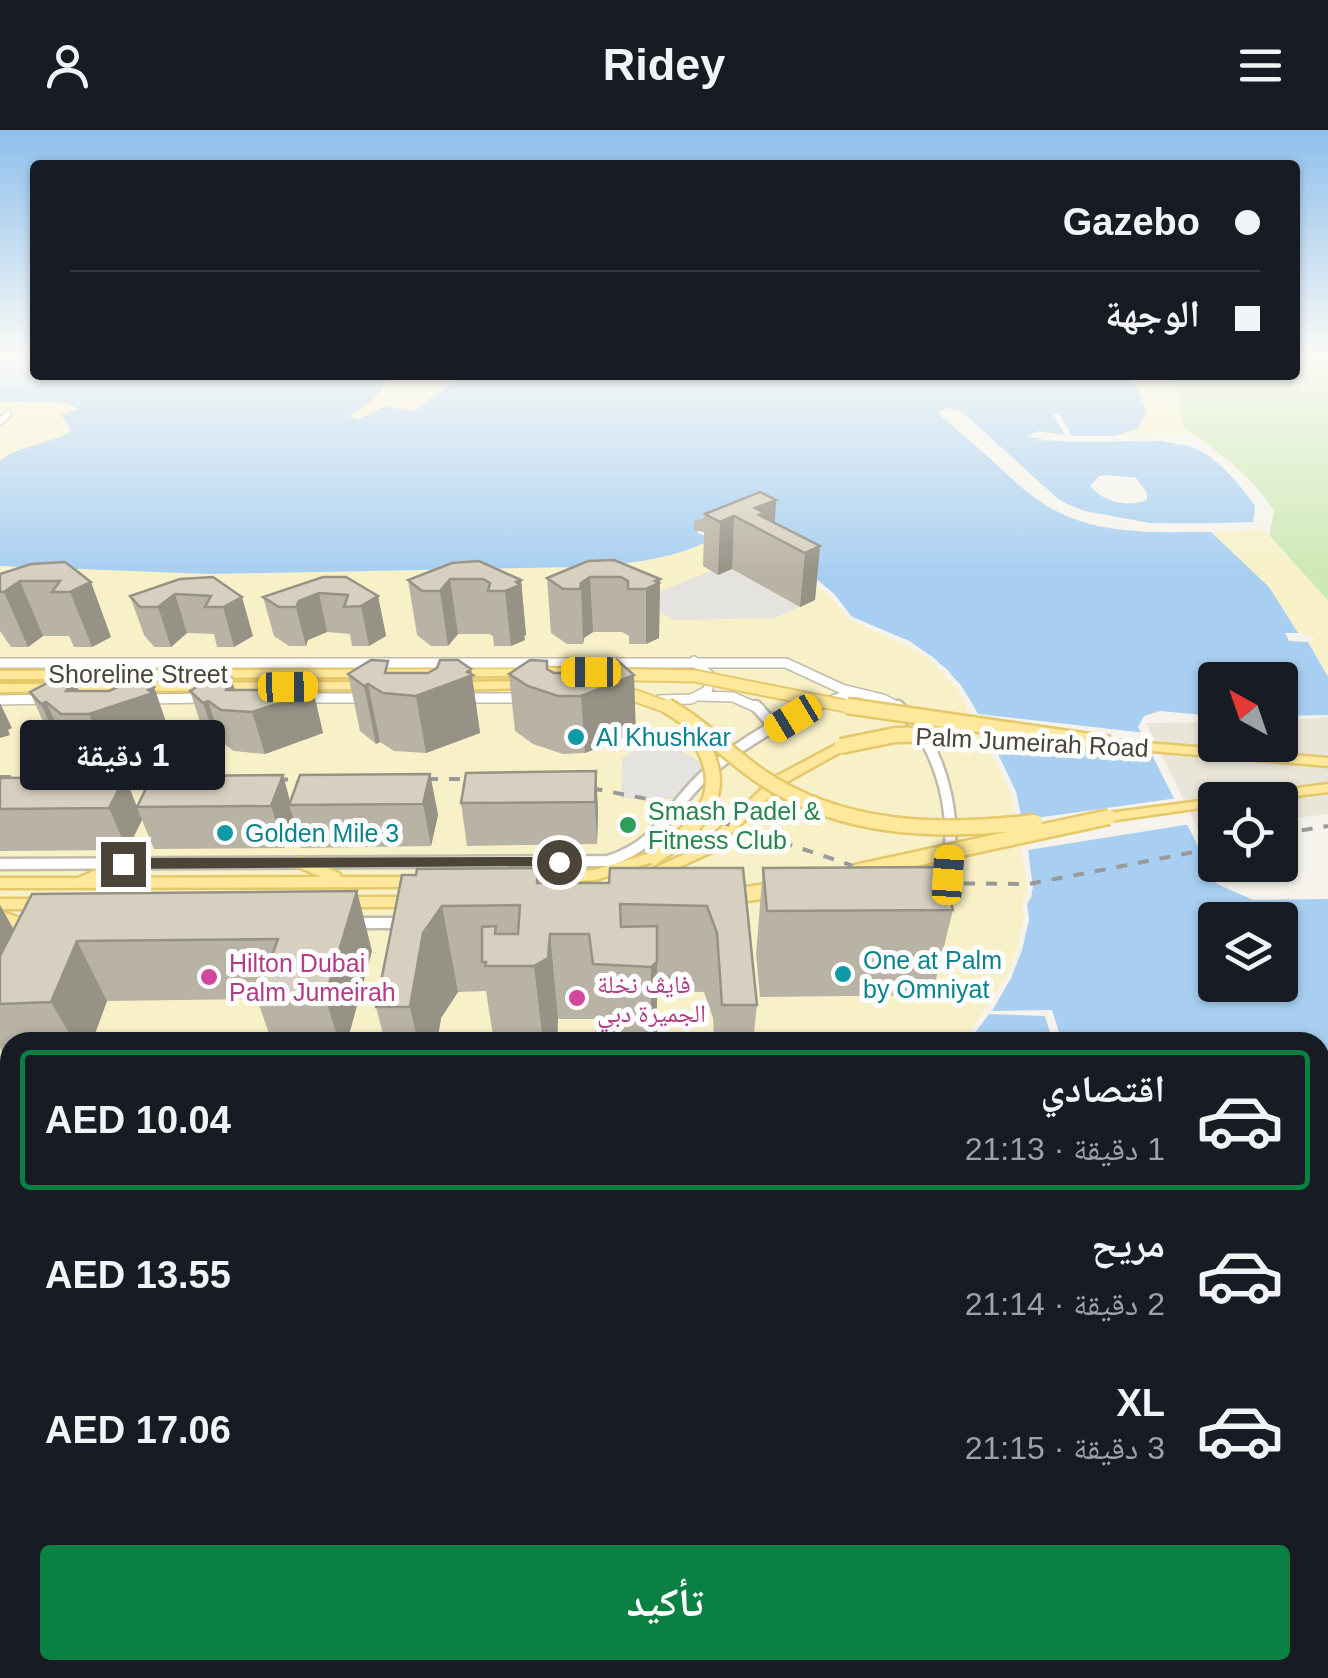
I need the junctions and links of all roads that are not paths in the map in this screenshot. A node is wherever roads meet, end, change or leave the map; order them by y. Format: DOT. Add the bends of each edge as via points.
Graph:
graph roads {
  1 [pos="694,661"];
  2 [pos="222,662"];
  3 [pos="362,662"];
  4 [pos="0,663"];
  5 [pos="387,672"];
  6 [pos="0,674"];
  7 [pos="186,674"];
  8 [pos="372,686"];
  9 [pos="84,687"];
  10 [pos="210,687"];
  11 [pos="0,688"];
  12 [pos="853,692"];
  13 [pos="611,694"];
  14 [pos="696,697"];
  15 [pos="242,698"];
  16 [pos="334,698"];
  17 [pos="384,698"];
  18 [pos="444,698"];
  19 [pos="540,698"];
  20 [pos="46,699"];
  21 [pos="0,700"];
  22 [pos="776,728"];
  23 [pos="1110,744"];
  24 [pos="1328,762"];
  25 [pos="1328,788"];
  26 [pos="1298,792"];
  27 [pos="1198,804"];
  28 [pos="1109,817"];
  29 [pos="300,863"];
  30 [pos="0,864"];
  31 [pos="123,864"];
  32 [pos="844,874"];
  33 [pos="342,881"];
  34 [pos="436,882"];
  35 [pos="0,883"];
  36 [pos="76,883"];
  37 [pos="788,887"];
  38 [pos="713,898"];
  39 [pos="315,902"];
  40 [pos="440,902"];
  41 [pos="929,903"];
  42 [pos="0,904"];
  43 [pos="59,904"];
  44 [pos="0,916"];
  45 [pos="342,923"];
  46 [pos="415,923"];
  47 [pos="0,925"];
  48 [pos="34,925"];
  1 -- 3 [label="street"];
  1 -- 12 [label="street" via="781,662"];
  1 -- 14 [label="street" via="712,683"];
  2 -- 3 [label="street"];
  2 -- 4 [label="street"];
  2 -- 7 [label="main road"];
  3 -- 5 [label="main road"];
  5 -- 7 [label="main road, Shoreline Street"];
  5 -- 23 [label="main road, Shoreline Street, bridge" via="694,676 886,714"];
  6 -- 7 [label="main road, Shoreline Street"];
  8 -- 10 [label="main road, Shoreline Street"];
  8 -- 13 [label="main road, Shoreline Street" via="515,685"];
  8 -- 16 [label="main road"];
  9 -- 10 [label="main road, Shoreline Street"];
  9 -- 11 [label="main road, Shoreline Street"];
  9 -- 20 [label="main road"];
  10 -- 15 [label="main road"];
  12 -- 22 [label="street"];
  12 -- 41 [label="street" via="907,713 937,772 951,841 946,883"];
  13 -- 14 [label="street"];
  13 -- 23 [label="main road, Palm Jumeirah Road, bridge" via="676,716 700,738 713,763 708,810 687,836 654,857 595,876 500,882 602,883 672,867 716,842 789,772 841,746 924,733"];
  13 -- 28 [label="main road, Shoreline Street, bridge" via="642,694 679,710 775,786 852,818 962,830"];
  14 -- 22 [label="street" via="736,697 769,716"];
  15 -- 16 [label="street"];
  15 -- 20 [label="street"];
  16 -- 17 [label="street"];
  18 -- 19 [label="street"];
  20 -- 21 [label="street"];
  22 -- 29 [label="street" via="716,766 652,842 621,858"];
  23 -- 24 [label="main road, Palm Jumeirah Road"];
  25 -- 26 [label="main road"];
  27 -- 28 [label="main road"];
  28 -- 32 [label="main road, bridge"];
  29 -- 31 [label="street"];
  29 -- 33 [label="main road"];
  30 -- 31 [label="street"];
  31 -- 36 [label="main road"];
  33 -- 34 [label="main road"];
  33 -- 36 [label="main road"];
  35 -- 36 [label="main road"];
  37 -- 38 [label="main road, bridge"];
  39 -- 40 [label="main road"];
  42 -- 43 [label="main road"];
  44 -- 48 [label="main road"];
  45 -- 46 [label="street"];
  47 -- 48 [label="street"];
}
